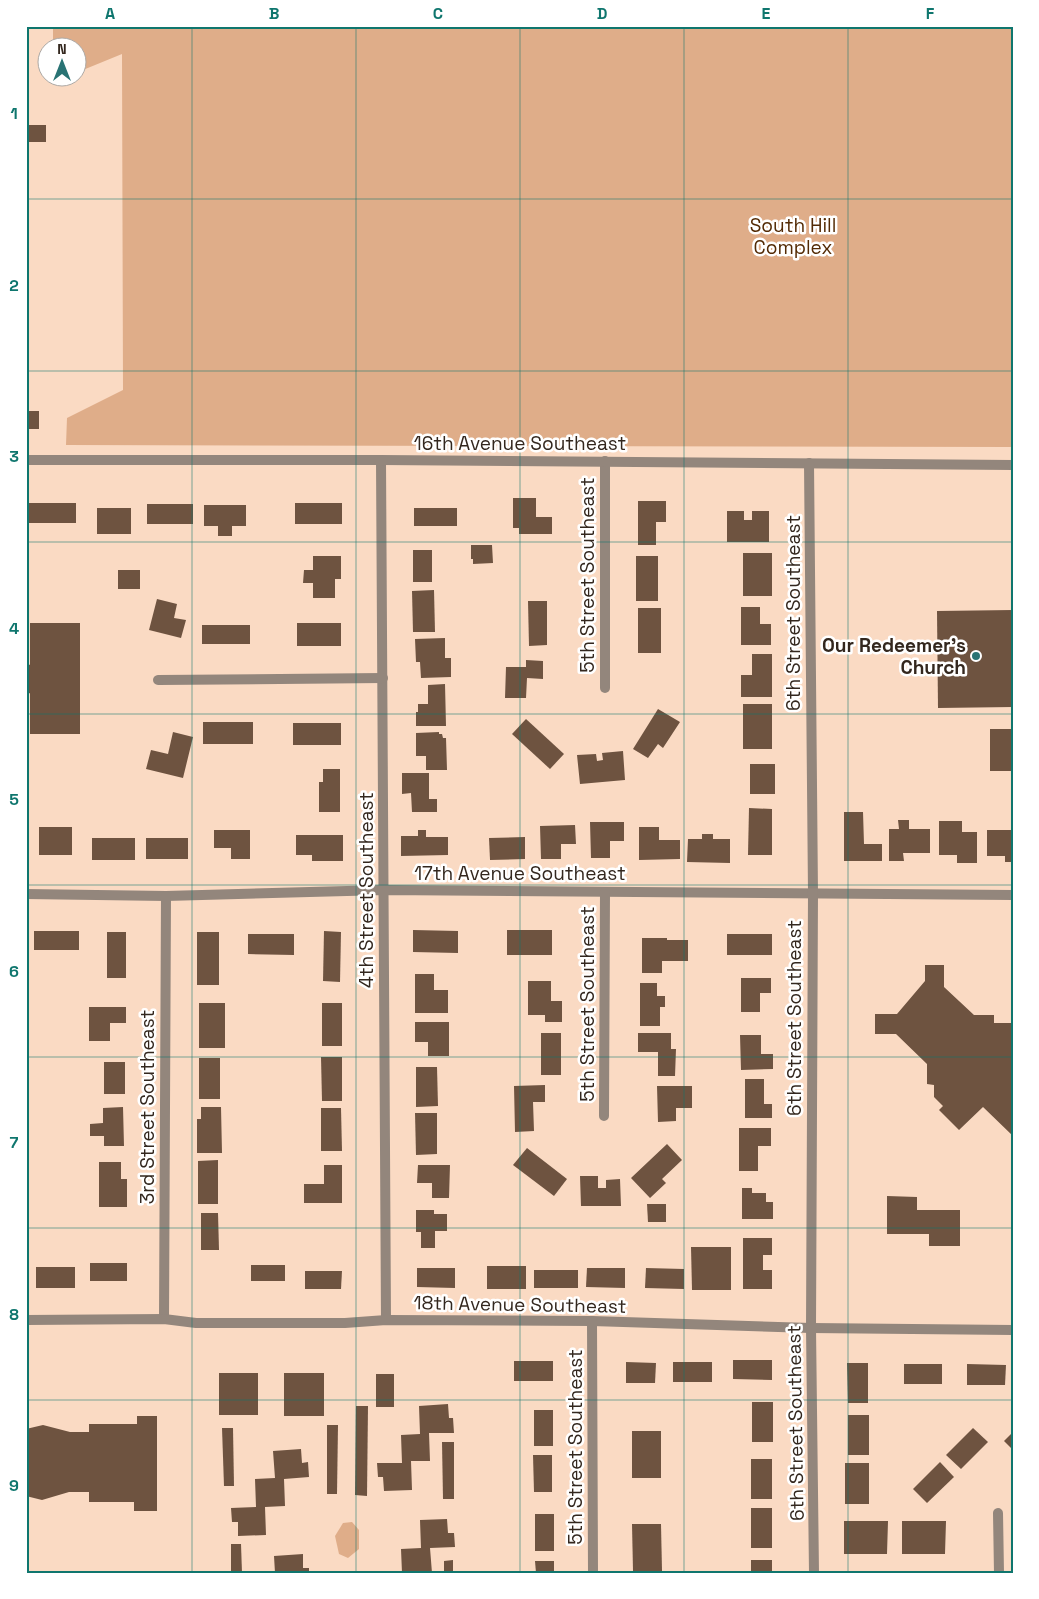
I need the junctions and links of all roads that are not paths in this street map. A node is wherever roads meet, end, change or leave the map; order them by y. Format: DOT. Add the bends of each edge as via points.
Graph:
graph roads {
  1 [pos="26,460"];
  2 [pos="381,460"];
  3 [pos="604,462"];
  4 [pos="809,463"];
  5 [pos="1013,465"];
  6 [pos="382,678"];
  7 [pos="158,680"];
  8 [pos="605,688"];
  9 [pos="384,890"];
  10 [pos="605,892"];
  11 [pos="812,893"];
  12 [pos="26,894"];
  13 [pos="1013,895"];
  14 [pos="166,896"];
  15 [pos="604,1116"];
  16 [pos="164,1319"];
  17 [pos="26,1320"];
  18 [pos="386,1320"];
  19 [pos="592,1321"];
  20 [pos="811,1328"];
  21 [pos="1013,1330"];
  22 [pos="998,1513"];
  23 [pos="593,1573"];
  24 [pos="814,1573"];
  25 [pos="999,1573"];
  1 -- 2 [label="street, 16th Avenue Southeast"];
  2 -- 3 [label="street, 16th Avenue Southeast"];
  2 -- 6 [label="street, 4th Street Southeast"];
  3 -- 4 [label="street, 16th Avenue Southeast"];
  3 -- 8 [label="street, 5th Street Southeast"];
  4 -- 5 [label="street, 16th Avenue Southeast"];
  4 -- 11 [label="street, 6th Street Southeast"];
  6 -- 7 [label="street"];
  6 -- 9 [label="street, 4th Street Southeast"];
  9 -- 10 [label="street, 17th Avenue Southeast"];
  9 -- 14 [label="street, 17th Avenue Southeast"];
  9 -- 18 [label="street, 4th Street Southeast"];
  10 -- 11 [label="street, 17th Avenue Southeast"];
  10 -- 15 [label="street, 5th Street Southeast"];
  11 -- 13 [label="street, 17th Avenue Southeast"];
  11 -- 20 [label="street, 6th Street Southeast"];
  12 -- 14 [label="street, 17th Avenue Southeast"];
  14 -- 16 [label="street, 3rd Street Southeast"];
  16 -- 17 [label="street, 18th Avenue Southeast"];
  16 -- 18 [label="street, 18th Avenue Southeast" via="196,1324 345,1324"];
  18 -- 19 [label="street, 18th Avenue Southeast"];
  19 -- 20 [label="street, 18th Avenue Southeast"];
  19 -- 23 [label="street, 5th Street Southeast"];
  20 -- 21 [label="street, 18th Avenue Southeast"];
  20 -- 24 [label="street, 6th Street Southeast"];
  22 -- 25 [label="street"];
}
